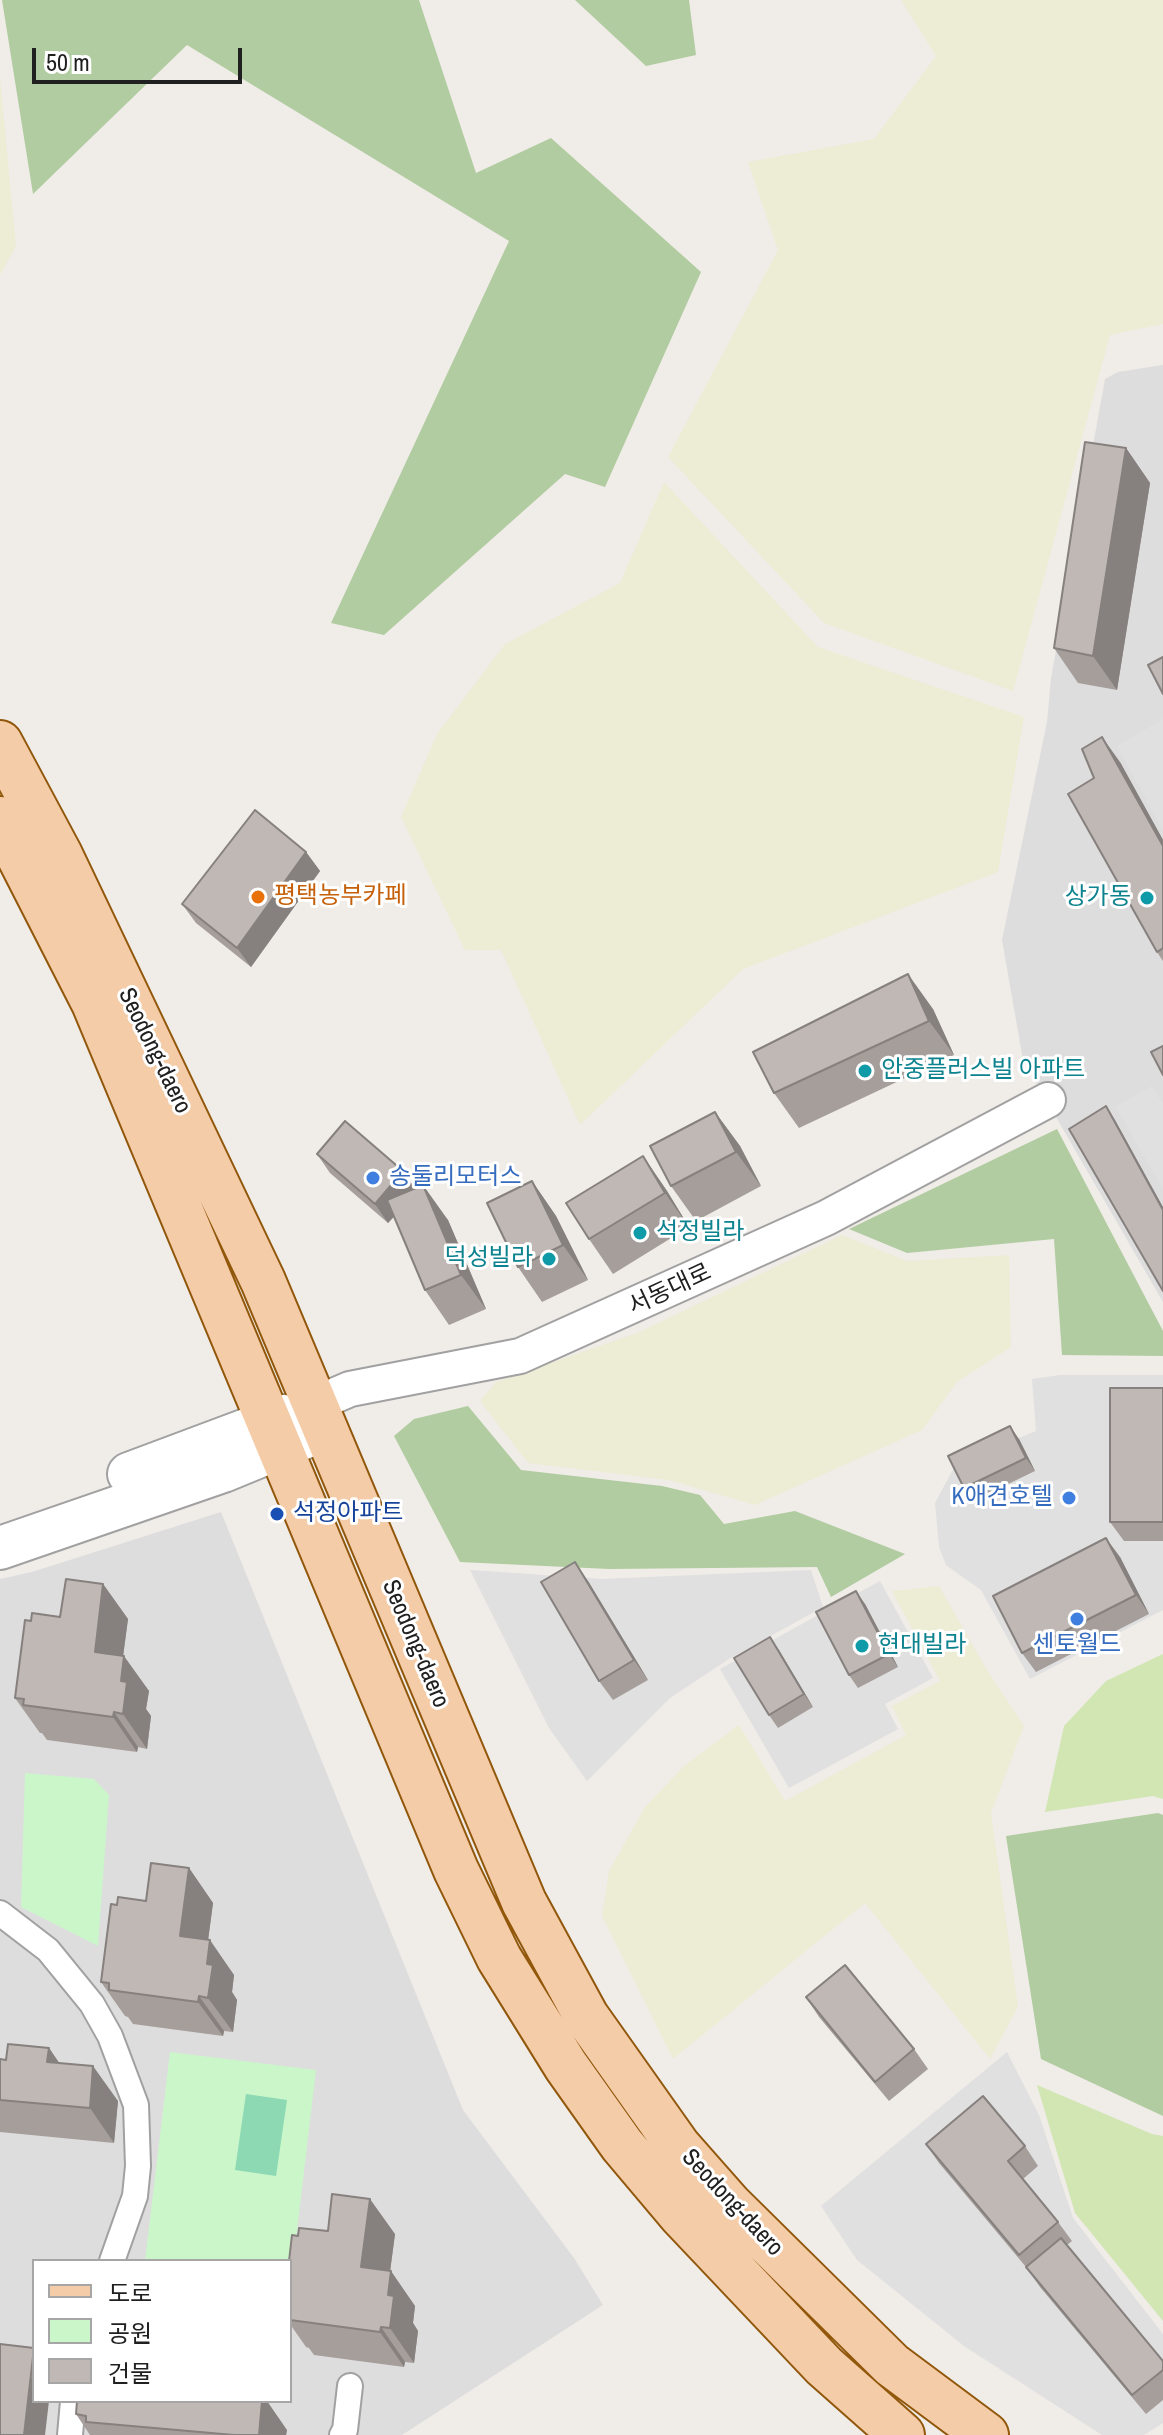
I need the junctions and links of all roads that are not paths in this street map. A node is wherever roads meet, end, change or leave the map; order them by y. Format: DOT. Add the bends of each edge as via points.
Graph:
graph roads {
  1 [pos="0,743"];
  2 [pos="0,819"];
  3 [pos="1048,1100"];
  4 [pos="320,1417"];
  5 [pos="276,1435"];
  6 [pos="0,1521"];
  7 [pos="0,1548"];
  8 [pos="0,1913"];
  9 [pos="113,2259"];
  10 [pos="350,2386"];
  11 [pos="73,2403"];
  12 [pos="70,2435"];
  13 [pos="342,2435"];
  14 [pos="902,2435"];
  15 [pos="986,2435"];
  1 -- 4 [label="main road, Seodong-daero" via="60,855 263,1281"];
  2 -- 5 [label="main road, Seodong-daero" via="94,1003"];
  3 -- 4 [label="street, 서동대로" via="826,1218 520,1356 350,1389"];
  4 -- 5 [label="street"];
  4 -- 15 [label="main road, Seodong-daero" via="524,1902 586,2016 678,2146 730,2205 892,2365"];
  5 -- 6 [label="street"];
  5 -- 7 [label="street"];
  5 -- 14 [label="main road, Seodong-daero" via="456,1870 499,1958 566,2066 681,2215 824,2366"];
  8 -- 9 [label="street" via="48,1950 92,2004 136,2105 135,2196"];
  10 -- 13 [label="street"];
  11 -- 12 [label="street"];
}
